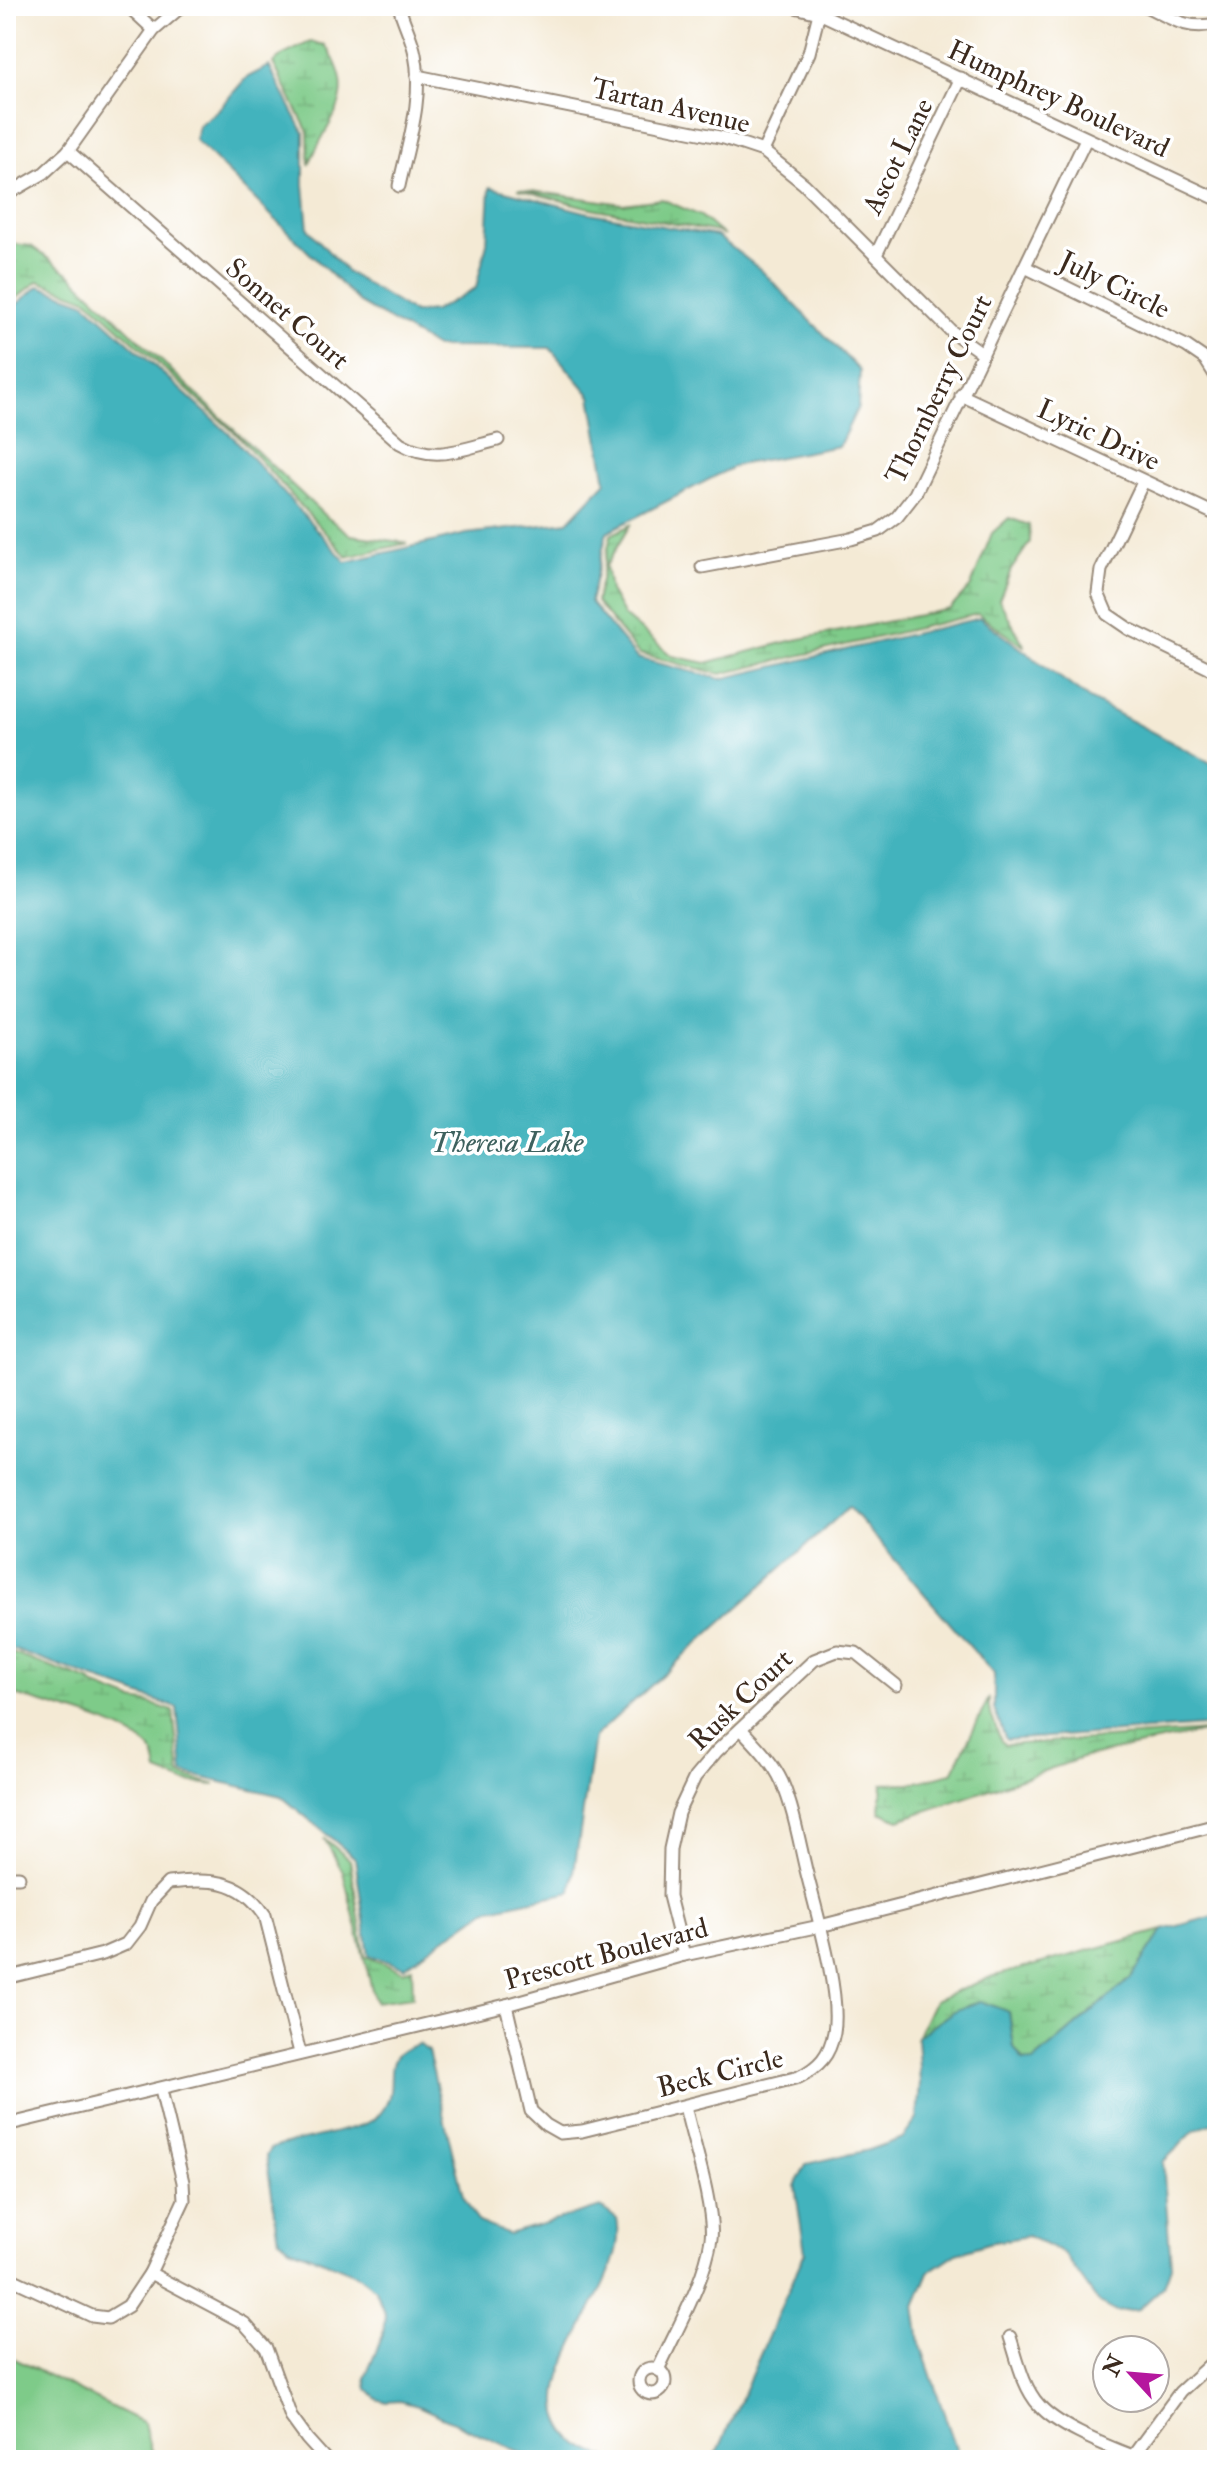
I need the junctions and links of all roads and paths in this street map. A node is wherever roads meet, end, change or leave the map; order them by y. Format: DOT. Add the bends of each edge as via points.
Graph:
graph roads {
  1 [pos="128,6"];
  2 [pos="182,6"];
  3 [pos="399,6"];
  4 [pos="791,6"];
  5 [pos="1146,6"];
  6 [pos="819,13"];
  7 [pos="1217,23"];
  8 [pos="154,30"];
  9 [pos="417,76"];
  10 [pos="961,78"];
  11 [pos="1086,139"];
  12 [pos="68,151"];
  13 [pos="763,151"];
  14 [pos="399,186"];
  15 [pos="6,195"];
  16 [pos="1217,199"];
  17 [pos="876,255"];
  18 [pos="1025,267"];
  19 [pos="982,353"];
  20 [pos="1217,378"];
  21 [pos="961,395"];
  22 [pos="498,440"];
  23 [pos="1143,482"];
  24 [pos="1217,515"];
  25 [pos="702,567"];
  26 [pos="1217,672"];
  27 [pos="896,1685"];
  28 [pos="741,1729"];
  29 [pos="1217,1825"];
  30 [pos="6,1877"];
  31 [pos="19,1877"];
  32 [pos="820,1926"];
  33 [pos="684,1955"];
  34 [pos="6,1978"];
  35 [pos="506,2005"];
  36 [pos="300,2053"];
  37 [pos="161,2090"];
  38 [pos="685,2106"];
  39 [pos="6,2125"];
  40 [pos="6,2273"];
  41 [pos="150,2273"];
  42 [pos="1010,2337"];
  43 [pos="1217,2358"];
  44 [pos="658,2370"];
  45 [pos="1131,2458"];
  46 [pos="326,2460"];
  1 -- 8 [label="street"];
  2 -- 8 [label="street"];
  3 -- 9 [label="street"];
  4 -- 6 [label="street, Humphrey Boulevard"];
  5 -- 7 [label="street" via="1182,24 1201,28"];
  6 -- 10 [label="street, Humphrey Boulevard"];
  6 -- 13 [label="street" via="809,53"];
  8 -- 12 [label="street"];
  9 -- 13 [label="street, Tartan Avenue" via="724,138"];
  9 -- 14 [label="street"];
  10 -- 11 [label="street, Humphrey Boulevard"];
  10 -- 17 [label="street, Ascot Lane"];
  11 -- 16 [label="street, Humphrey Boulevard"];
  11 -- 18 [label="street, Thornberry Court"];
  12 -- 15 [label="street" via="44,173"];
  12 -- 22 [label="street, Sonnet Court" via="400,443 444,454"];
  13 -- 17 [label="street, Tartan Avenue"];
  17 -- 19 [label="street, Tartan Avenue" via="951,331"];
  18 -- 19 [label="street, Thornberry Court"];
  18 -- 20 [label="street, July Circle" via="1186,346 1205,359"];
  19 -- 21 [label="street, Thornberry Court"];
  21 -- 23 [label="street, Lyric Drive"];
  21 -- 25 [label="street, Thornberry Court" via="915,494 878,531"];
  23 -- 24 [label="street, Lyric Drive"];
  23 -- 26 [label="street" via="1101,570 1098,593 1107,614 1129,629"];
  27 -- 28 [label="street, Rusk Court" via="856,1653 837,1651 814,1660"];
  28 -- 32 [label="street, Beck Circle" via="781,1781"];
  28 -- 33 [label="street, Rusk Court" via="695,1777 678,1813 670,1849 669,1896"];
  29 -- 32 [label="street, Prescott Boulevard"];
  30 -- 31 [label="street"];
  32 -- 33 [label="street, Prescott Boulevard"];
  32 -- 38 [label="street, Beck Circle" via="836,2011 830,2044 818,2067 799,2077"];
  33 -- 35 [label="street, Prescott Boulevard"];
  34 -- 36 [label="street" via="126,1944 168,1883 229,1884 253,1898 265,1915"];
  35 -- 36 [label="street, Prescott Boulevard"];
  35 -- 38 [label="street, Beck Circle" via="531,2111 560,2133"];
  36 -- 37 [label="street, Prescott Boulevard"];
  37 -- 39 [label="street, Prescott Boulevard"];
  37 -- 41 [label="street" via="184,2200"];
  38 -- 44 [label="street" via="712,2236"];
  40 -- 41 [label="street" via="92,2316 108,2318 128,2306"];
  41 -- 46 [label="street" via="244,2323 266,2348 291,2417"];
  42 -- 45 [label="street" via="1039,2405"];
  43 -- 45 [label="street" via="1180,2392"];
}
